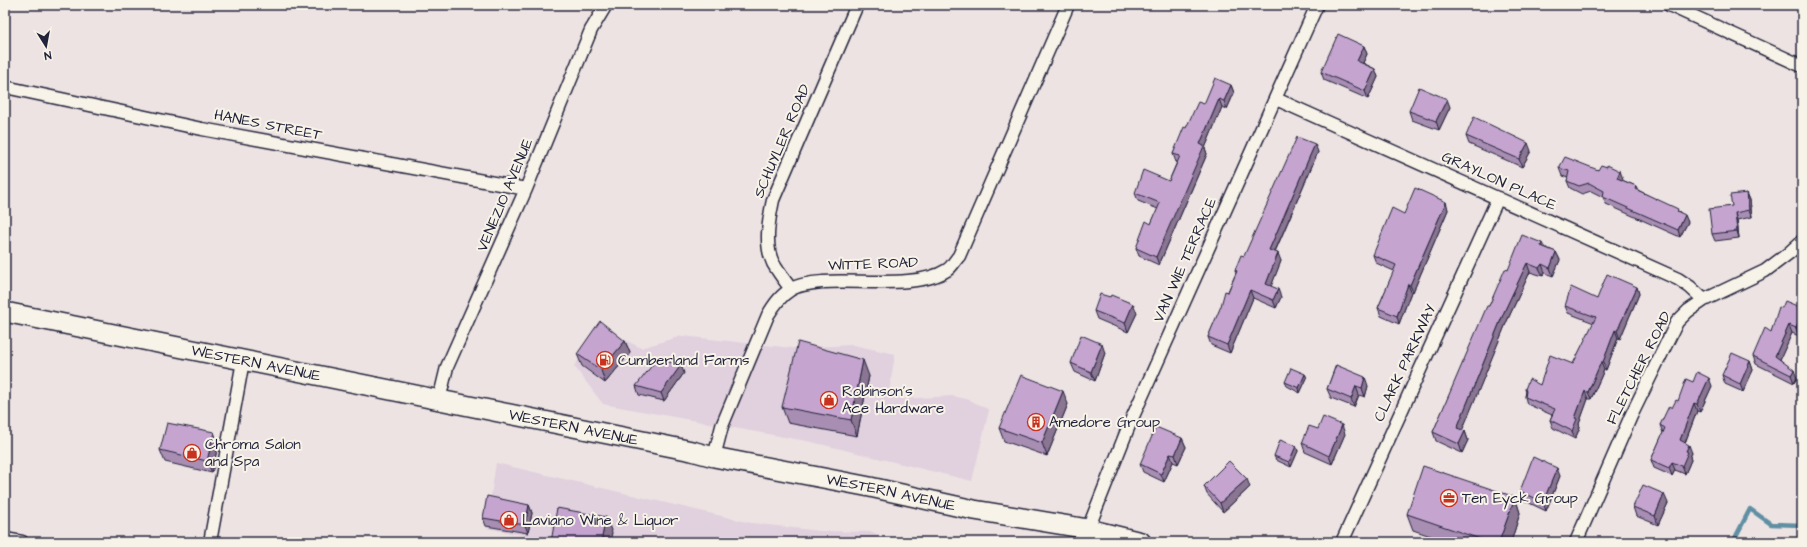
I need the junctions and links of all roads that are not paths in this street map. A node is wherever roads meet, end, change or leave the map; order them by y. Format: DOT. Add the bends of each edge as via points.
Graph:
graph roads {
  1 [pos="606,5"];
  2 [pos="857,5"];
  3 [pos="1068,5"];
  4 [pos="1317,5"];
  5 [pos="1669,5"];
  6 [pos="1802,66"];
  7 [pos="5,87"];
  8 [pos="1276,99"];
  9 [pos="526,189"];
  10 [pos="1498,198"];
  11 [pos="1802,241"];
  12 [pos="791,289"];
  13 [pos="1704,300"];
  14 [pos="5,312"];
  15 [pos="242,360"];
  16 [pos="439,400"];
  17 [pos="714,457"];
  18 [pos="1088,530"];
  19 [pos="5,539"];
  20 [pos="22,542"];
  21 [pos="210,542"];
  22 [pos="1141,542"];
  23 [pos="1342,542"];
  24 [pos="1576,542"];
  1 -- 9 [label="street, VENEZIO AVENUE" via="592,30"];
  2 -- 12 [label="street, SCHUYLER ROAD" via="773,200 769,246 772,262"];
  3 -- 12 [label="street, WITTE ROAD" via="959,256 948,269 938,275 909,281 810,283"];
  4 -- 8 [label="street, VAN WIE TERRACE"];
  5 -- 6 [label="street"];
  7 -- 9 [label="street, HANES STREET" via="202,129"];
  8 -- 10 [label="street, GRAYLON PLACE"];
  8 -- 18 [label="street, VAN WIE TERRACE" via="1118,450"];
  9 -- 16 [label="street, VENEZIO AVENUE" via="447,367"];
  10 -- 13 [label="street, GRAYLON PLACE" via="1678,279"];
  10 -- 23 [label="street, CLARK PARKWAY"];
  11 -- 13 [label="street, FLETCHER ROAD" via="1765,271"];
  12 -- 17 [label="street, WITTE ROAD" via="774,304 768,315 722,426"];
  13 -- 24 [label="street, FLETCHER ROAD" via="1678,322 1632,416"];
  14 -- 15 [label="main road, WESTERN AVENUE"];
  15 -- 16 [label="main road, WESTERN AVENUE"];
  15 -- 21 [label="street"];
  16 -- 17 [label="main road, WESTERN AVENUE"];
  17 -- 18 [label="main road, WESTERN AVENUE" via="974,510"];
  18 -- 22 [label="main road, WESTERN AVENUE"];
  19 -- 20 [label="street"];
}
